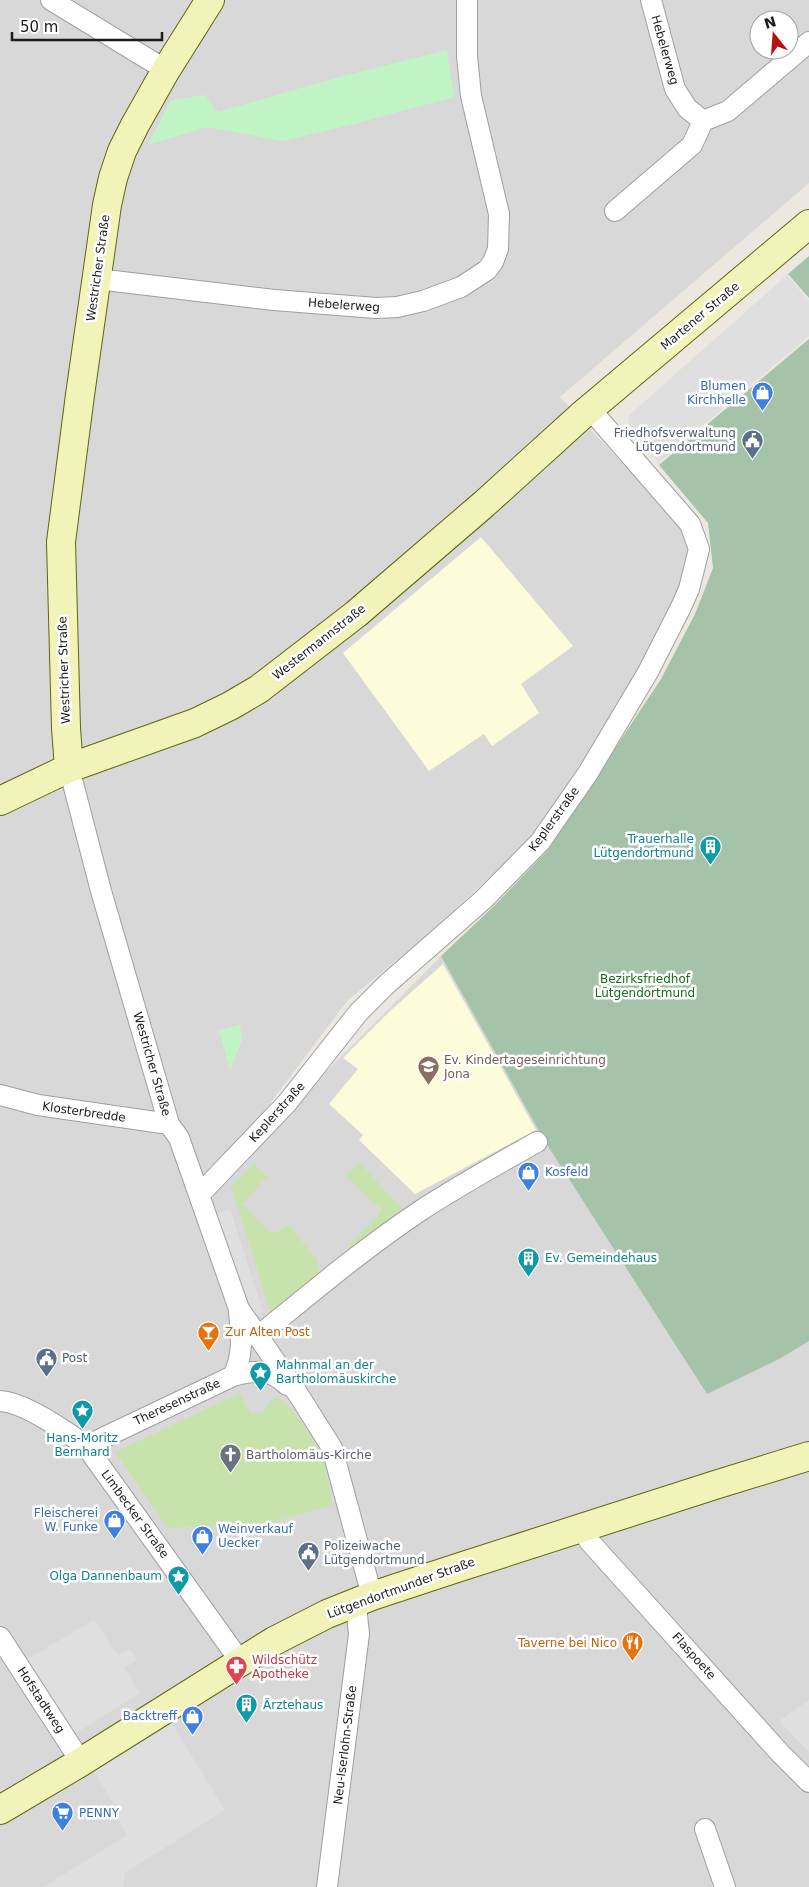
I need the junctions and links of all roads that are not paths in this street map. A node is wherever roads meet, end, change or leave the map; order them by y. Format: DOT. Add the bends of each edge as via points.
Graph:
graph roads {
  1 [pos="52,0"];
  2 [pos="210,0"];
  3 [pos="467,0"];
  4 [pos="651,0"];
  5 [pos="809,42"];
  6 [pos="166,70"];
  7 [pos="703,121"];
  8 [pos="615,211"];
  9 [pos="809,224"];
  10 [pos="97,279"];
  11 [pos="590,408"];
  12 [pos="69,768"];
  13 [pos="0,801"];
  14 [pos="0,1095"];
  15 [pos="169,1124"];
  16 [pos="537,1142"];
  17 [pos="200,1194"];
  18 [pos="239,1309"];
  19 [pos="258,1337"];
  20 [pos="233,1376"];
  21 [pos="298,1394"];
  22 [pos="0,1401"];
  23 [pos="86,1446"];
  24 [pos="809,1456"];
  25 [pos="583,1527"];
  26 [pos="362,1600"];
  27 [pos="0,1637"];
  28 [pos="240,1661"];
  29 [pos="81,1762"];
  30 [pos="809,1782"];
  31 [pos="0,1810"];
  32 [pos="705,1829"];
  33 [pos="328,1887"];
  34 [pos="725,1887"];
  1 -- 6 [label="street"];
  2 -- 6 [label="street, Westricher Straße"];
  3 -- 10 [label="street, Hebelerweg" via="471,96 500,214 498,249 487,270 461,288 423,301 376,308 274,300"];
  4 -- 7 [label="street, Hebelerweg" via="675,89 687,108"];
  5 -- 7 [label="street" via="728,111"];
  6 -- 10 [label="street, Westricher Straße" via="122,151 113,178"];
  7 -- 8 [label="street" via="692,145"];
  9 -- 11 [label="street, Martener Straße"];
  10 -- 12 [label="street, Westricher Straße" via="61,542"];
  11 -- 12 [label="street, Westermannstraße" via="356,614 259,689 195,723"];
  11 -- 17 [label="street, Keplerstraße" via="690,524 699,549 688,589 648,672 603,748 540,842 484,899 358,1013 288,1103"];
  12 -- 13 [label="street, Westermannstraße"];
  12 -- 15 [label="street, Westricher Straße"];
  14 -- 15 [label="street, Klosterbredde" via="38,1105"];
  15 -- 17 [label="street, Westricher Straße" via="179,1138"];
  16 -- 19 [label="street" via="418,1212 337,1272"];
  17 -- 18 [label="street, Westricher Straße"];
  18 -- 19 [label="street, Westricher Straße"];
  18 -- 20 [label="street, Theresenstraße" via="242,1344"];
  19 -- 21 [label="street, Westricher Straße"];
  20 -- 21 [label="street, Westricher Straße" via="265,1371 282,1379"];
  20 -- 23 [label="street, Theresenstraße"];
  21 -- 26 [label="street, Westricher Straße" via="332,1448"];
  22 -- 23 [label="street, Limbecker Straße" via="32,1412"];
  23 -- 28 [label="street, Limbecker Straße"];
  24 -- 25 [label="street, Lütgendortmunder Straße"];
  25 -- 26 [label="street, Lütgendortmunder Straße"];
  25 -- 30 [label="street, Flaspoete" via="589,1541"];
  26 -- 28 [label="street, Lütgendortmunder Straße" via="301,1626"];
  26 -- 33 [label="street, Neu-Iserlohn-Straße" via="356,1615 359,1634"];
  27 -- 29 [label="street, Hofstadtweg"];
  28 -- 29 [label="street, Lütgendortmunder Straße"];
  29 -- 31 [label="street, Lütgendortmunder Straße"];
  32 -- 34 [label="street"];
}
